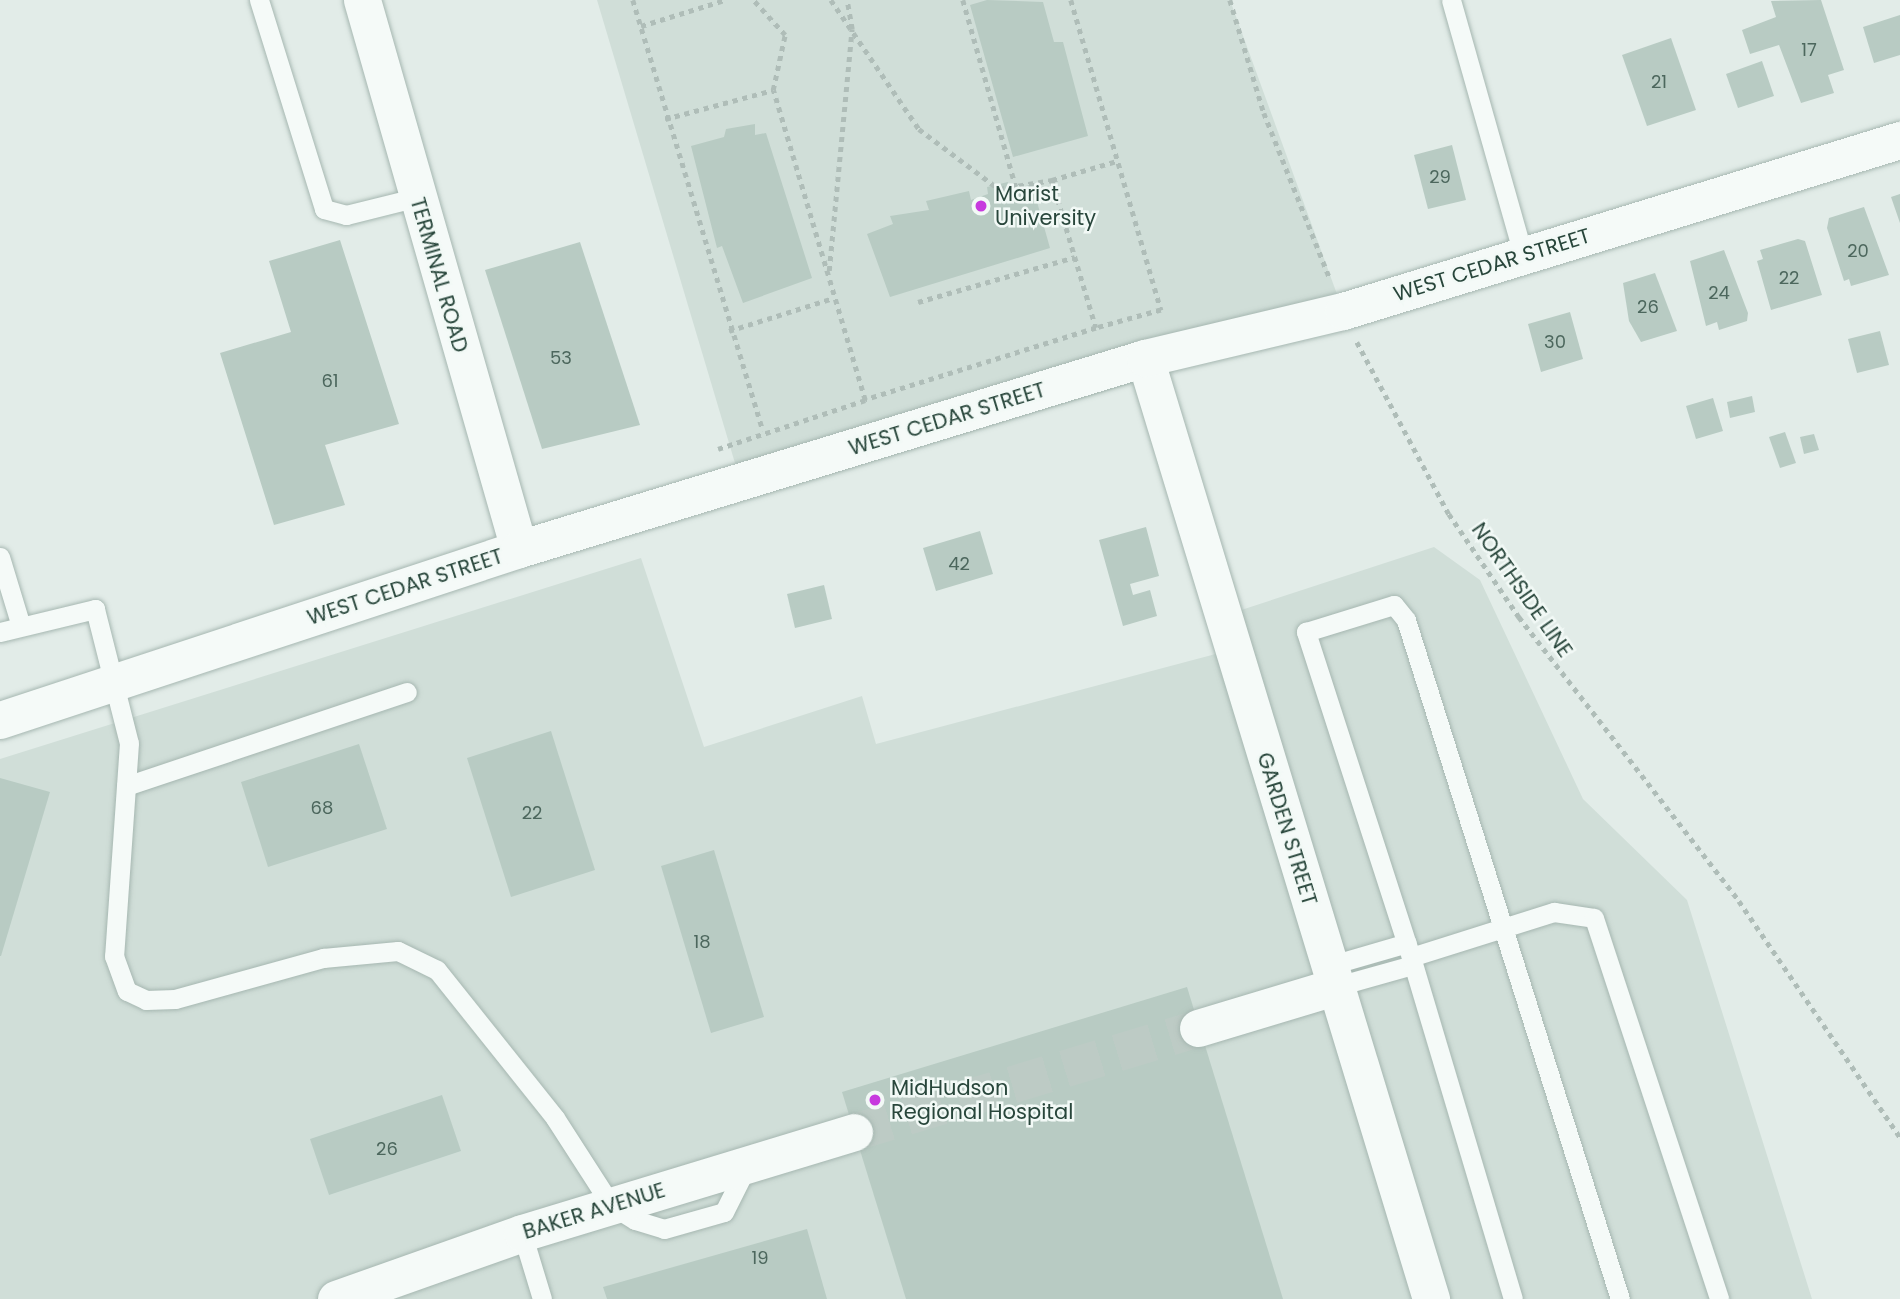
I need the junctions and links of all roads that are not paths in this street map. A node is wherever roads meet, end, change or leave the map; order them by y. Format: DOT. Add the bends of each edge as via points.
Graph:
graph roads {
  1 [pos="259,0"];
  2 [pos="362,0"];
  3 [pos="1451,0"];
  4 [pos="1900,140"];
  5 [pos="418,197"];
  6 [pos="1523,254"];
  7 [pos="1145,358"];
  8 [pos="519,550"];
  9 [pos="0,557"];
  10 [pos="21,625"];
  11 [pos="0,632"];
  12 [pos="117,681"];
  13 [pos="407,692"];
  14 [pos="0,720"];
  15 [pos="126,786"];
  16 [pos="1504,928"];
  17 [pos="1410,955"];
  18 [pos="1331,976"];
  19 [pos="1198,1028"];
  20 [pos="855,1132"];
  21 [pos="611,1205"];
  22 [pos="522,1233"];
  23 [pos="336,1299"];
  24 [pos="542,1299"];
  25 [pos="1431,1299"];
  26 [pos="1513,1299"];
  27 [pos="1620,1299"];
  28 [pos="1719,1299"];
  1 -- 5 [label="lane" via="324,209 346,215"];
  2 -- 5 [label="street, TERMINAL ROAD"];
  3 -- 6 [label="lane"];
  4 -- 6 [label="street, WEST CEDAR STREET"];
  5 -- 8 [label="street, TERMINAL ROAD"];
  6 -- 7 [label="street, WEST CEDAR STREET" via="1343,311"];
  7 -- 8 [label="street, WEST CEDAR STREET"];
  7 -- 18 [label="street, GARDEN STREET"];
  8 -- 12 [label="street, WEST CEDAR STREET"];
  9 -- 10 [label="lane"];
  10 -- 11 [label="lane"];
  10 -- 12 [label="lane" via="95,609"];
  12 -- 14 [label="street, WEST CEDAR STREET"];
  12 -- 15 [label="lane" via="129,743"];
  13 -- 15 [label="lane"];
  15 -- 21 [label="lane" via="114,956 127,991 146,1000 175,999 324,958 398,951 419,959 437,970 555,1118"];
  16 -- 17 [label="lane"];
  16 -- 17 [label="lane" via="1406,620 1394,605 1306,632"];
  16 -- 27 [label="lane"];
  16 -- 28 [label="lane" via="1555,912 1594,918"];
  17 -- 18 [label="lane"];
  17 -- 26 [label="lane"];
  18 -- 19 [label="street"];
  18 -- 25 [label="street, GARDEN STREET"];
  20 -- 21 [label="street, BAKER AVENUE"];
  21 -- 22 [label="street, BAKER AVENUE"];
  22 -- 23 [label="street, BAKER AVENUE"];
  22 -- 24 [label="lane"];
}
